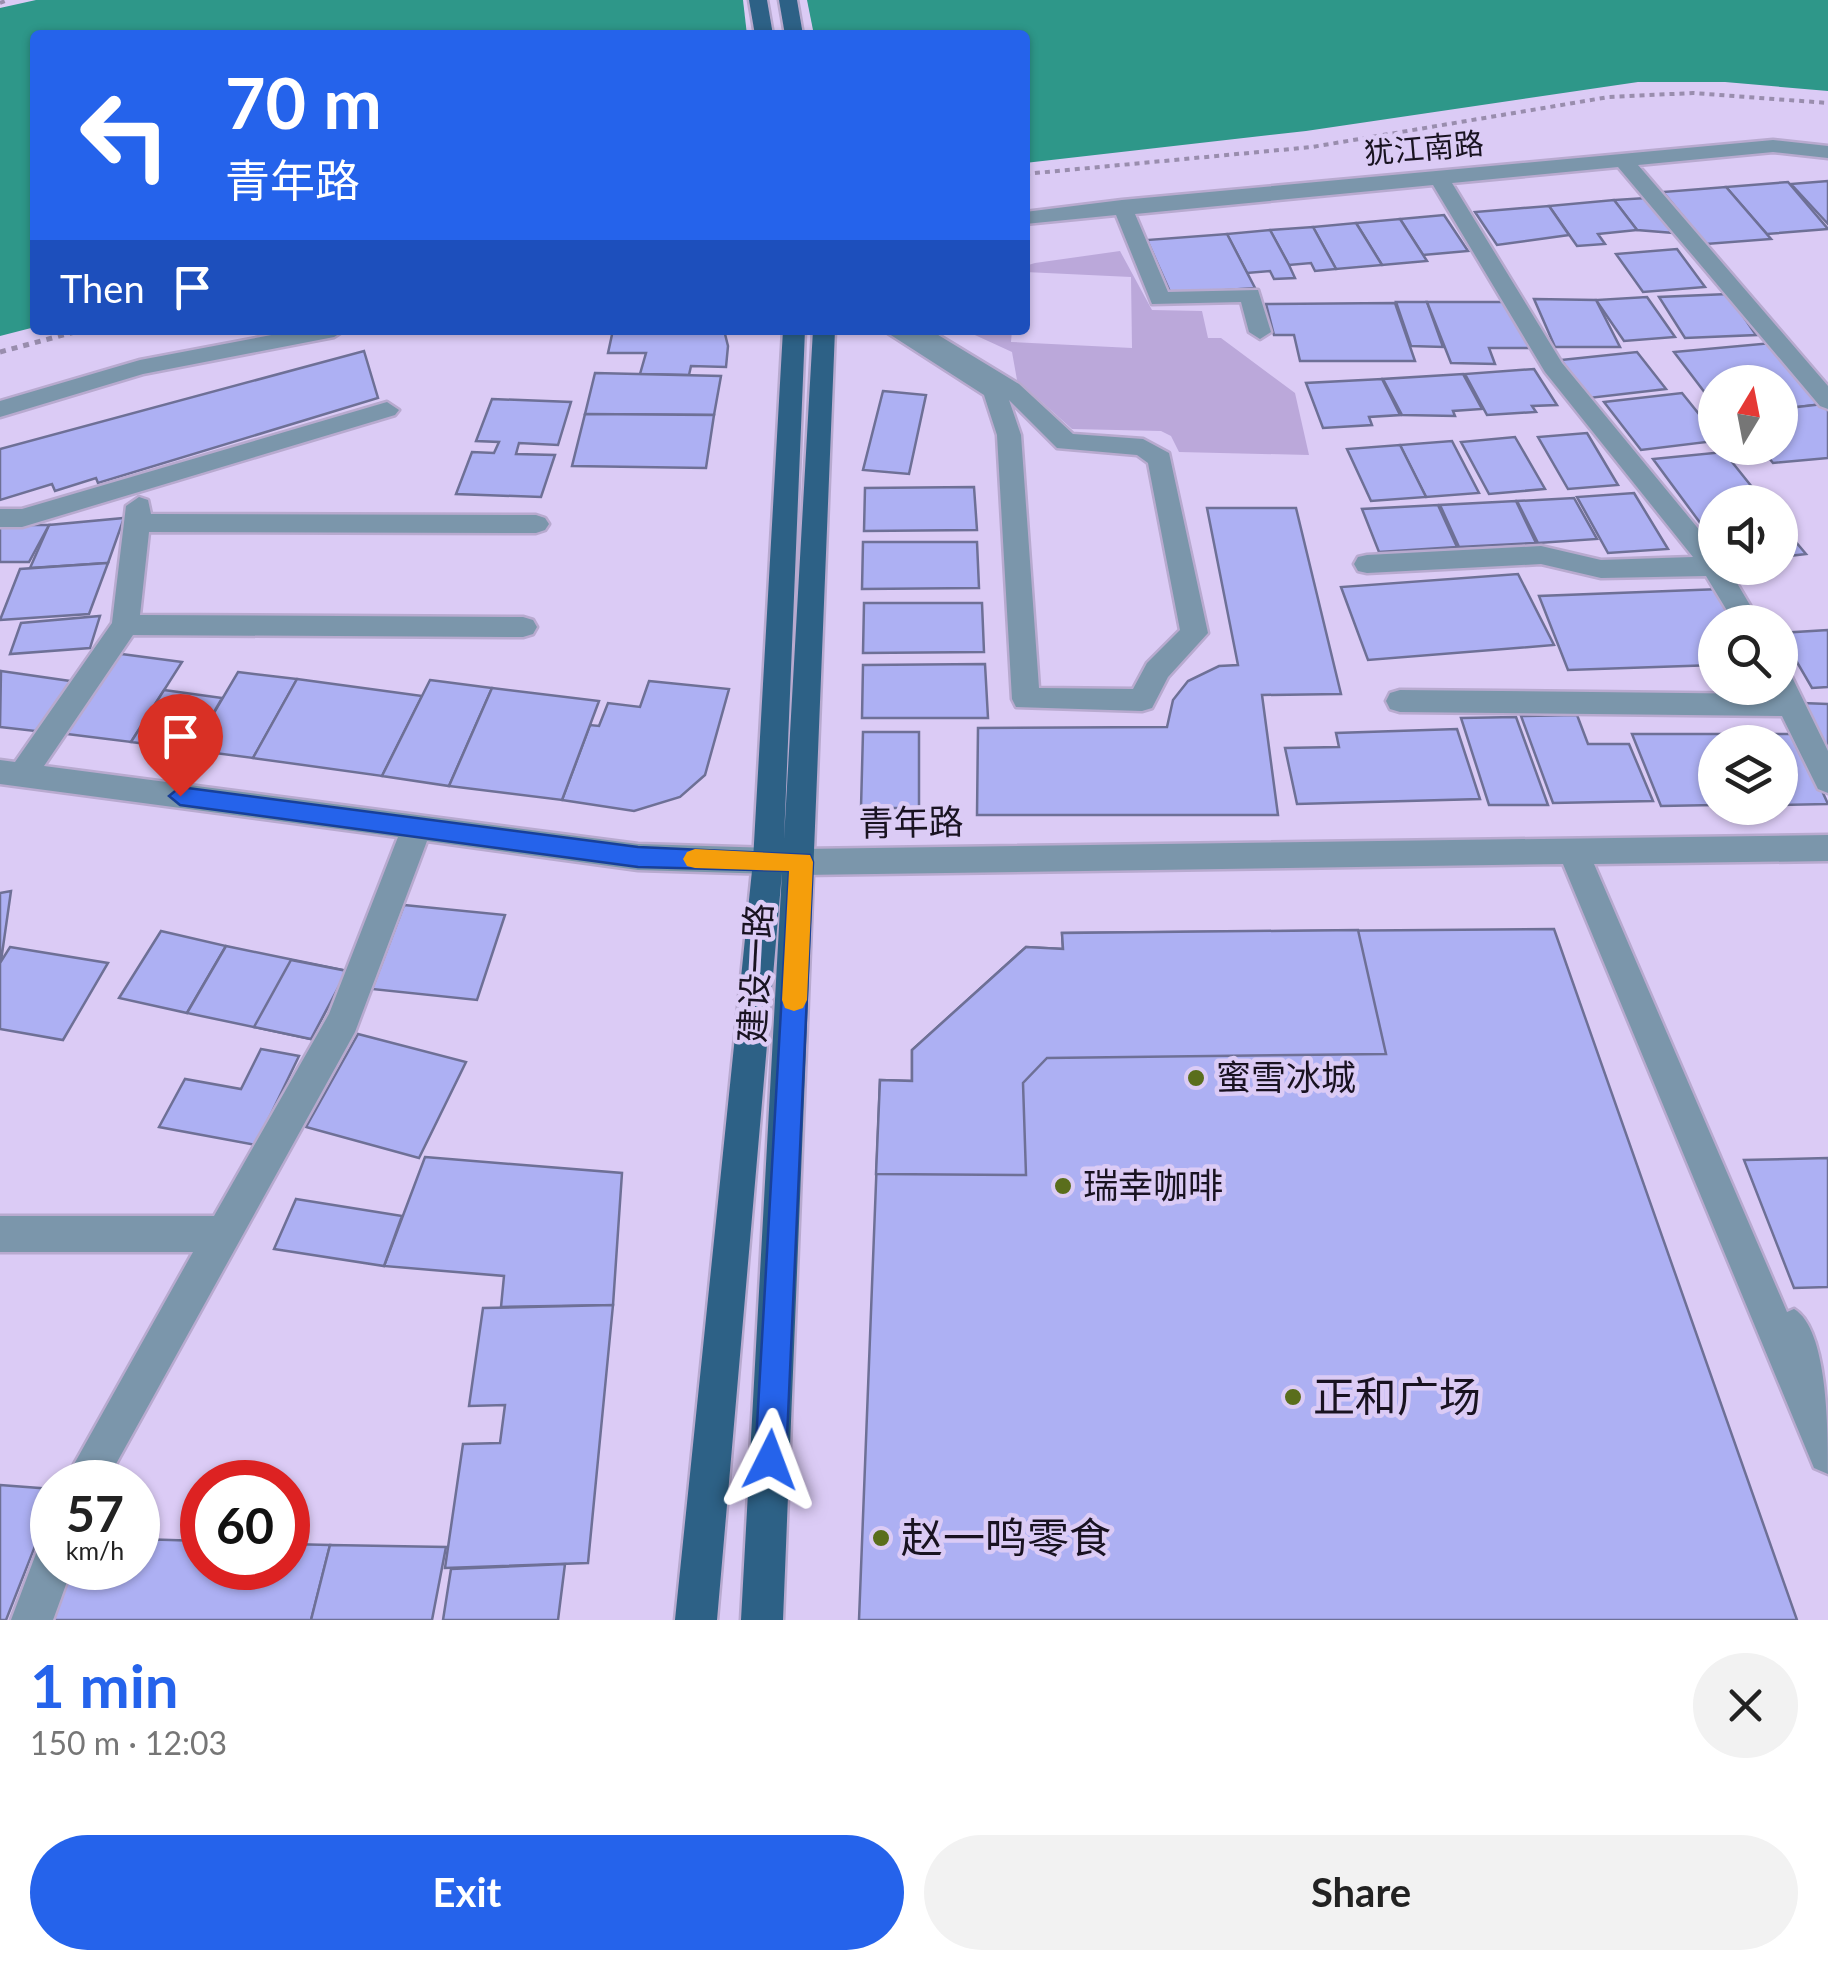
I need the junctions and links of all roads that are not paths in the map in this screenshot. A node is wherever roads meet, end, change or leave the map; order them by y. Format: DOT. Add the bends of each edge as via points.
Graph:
graph roads {
  1 [pos="758,0"];
  2 [pos="788,0"];
  3 [pos="763,30"];
  4 [pos="793,30"];
  5 [pos="1828,152"];
  6 [pos="1623,160"];
  7 [pos="1440,178"];
  8 [pos="1122,206"];
  9 [pos="1030,217"];
  10 [pos="1260,332"];
  11 [pos="308,335"];
  12 [pos="794,335"];
  13 [pos="824,335"];
  14 [pos="902,335"];
  15 [pos="922,335"];
  16 [pos="1828,401"];
  17 [pos="0,409"];
  18 [pos="386,410"];
  19 [pos="1066,442"];
  20 [pos="1011,461"];
  21 [pos="141,483"];
  22 [pos="0,518"];
  23 [pos="137,523"];
  24 [pos="536,524"];
  25 [pos="1698,546"];
  26 [pos="1366,564"];
  27 [pos="1698,566"];
  28 [pos="125,625"];
  29 [pos="522,627"];
  30 [pos="1698,694"];
  31 [pos="1400,701"];
  32 [pos="1792,705"];
  33 [pos="11,774"];
  34 [pos="1828,781"];
  35 [pos="417,827"];
  36 [pos="1828,848"];
  37 [pos="1573,852"];
  38 [pos="768,861"];
  39 [pos="802,862"];
  40 [pos="1711,1176"];
  41 [pos="0,1234"];
  42 [pos="226,1234"];
  43 [pos="1828,1392"];
  44 [pos="1828,1454"];
  45 [pos="97,1460"];
  46 [pos="43,1590"];
  47 [pos="32,1620"];
  48 [pos="696,1620"];
  49 [pos="762,1620"];
  1 -- 3 [label="main road"];
  2 -- 4 [label="main road"];
  5 -- 6 [label="street, 犹江南路" via="1773,146"];
  6 -- 7 [label="street, 犹江南路"];
  6 -- 16 [label="street"];
  7 -- 8 [label="street, 犹江南路"];
  7 -- 25 [label="street" via="1553,367"];
  8 -- 9 [label="street, 犹江南路"];
  8 -- 10 [label="street" via="1160,299 1250,295"];
  11 -- 17 [label="street" via="140,367"];
  12 -- 38 [label="main road"];
  13 -- 39 [label="main road, 建设一路"];
  14 -- 20 [label="street" via="994,390"];
  15 -- 19 [label="street" via="1011,390"];
  18 -- 21 [label="street"];
  19 -- 20 [label="street" via="1034,444"];
  19 -- 20 [label="street" via="1144,447 1160,459 1194,633 1156,670 1142,700 1026,699"];
  21 -- 22 [label="street" via="22,518"];
  21 -- 23 [label="street"];
  23 -- 24 [label="street"];
  23 -- 28 [label="street"];
  26 -- 27 [label="street" via="1541,555 1600,569"];
  28 -- 29 [label="street"];
  28 -- 33 [label="street"];
  30 -- 31 [label="street"];
  32 -- 34 [label="street"];
  33 -- 35 [label="street, 青年路"];
  35 -- 38 [label="street, 青年路" via="638,857"];
  35 -- 42 [label="street" via="343,1021"];
  36 -- 37 [label="street, 青年路"];
  37 -- 39 [label="street, 青年路"];
  37 -- 40 [label="street"];
  38 -- 39 [label="street, 青年路"];
  38 -- 48 [label="main road"];
  39 -- 49 [label="main road, 建设一路"];
  40 -- 43 [label="street"];
  40 -- 44 [label="street"];
  41 -- 42 [label="street"];
  42 -- 45 [label="street"];
  46 -- 47 [label="street"];
}
